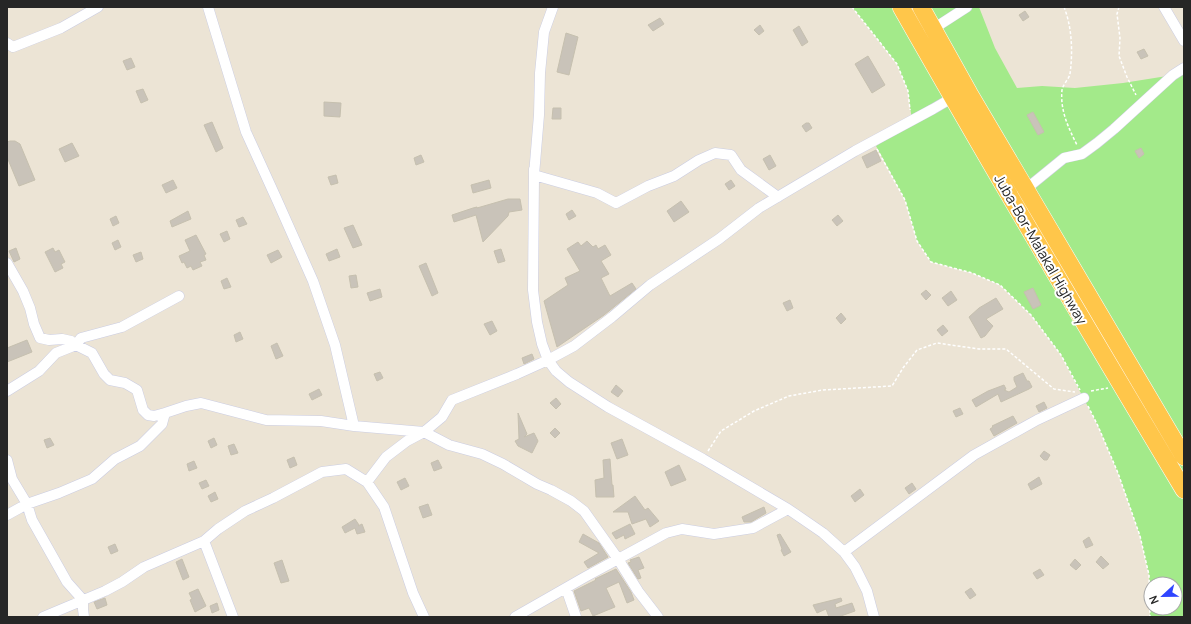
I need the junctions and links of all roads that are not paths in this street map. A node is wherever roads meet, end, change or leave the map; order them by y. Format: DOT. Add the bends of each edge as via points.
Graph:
graph roads {
  1 [pos="98,7"];
  2 [pos="208,7"];
  3 [pos="551,7"];
  4 [pos="901,7"];
  5 [pos="921,7"];
  6 [pos="967,7"];
  7 [pos="1164,7"];
  8 [pos="933,29"];
  9 [pos="1184,41"];
  10 [pos="9,47"];
  11 [pos="1184,68"];
  12 [pos="952,98"];
  13 [pos="534,175"];
  14 [pos="1026,189"];
  15 [pos="778,197"];
  16 [pos="7,263"];
  17 [pos="179,296"];
  18 [pos="76,345"];
  19 [pos="548,360"];
  20 [pos="7,392"];
  21 [pos="1084,394"];
  22 [pos="165,413"];
  23 [pos="354,426"];
  24 [pos="424,432"];
  25 [pos="1184,457"];
  26 [pos="7,460"];
  27 [pos="367,482"];
  28 [pos="1184,490"];
  29 [pos="27,504"];
  30 [pos="788,509"];
  31 [pos="7,515"];
  32 [pos="204,541"];
  33 [pos="844,552"];
  34 [pos="618,559"];
  35 [pos="566,588"];
  36 [pos="83,600"];
  37 [pos="43,617"];
  38 [pos="84,617"];
  39 [pos="233,617"];
  40 [pos="424,617"];
  41 [pos="516,617"];
  42 [pos="576,617"];
  43 [pos="658,617"];
  44 [pos="874,617"];
  1 -- 10 [label="street" via="61,28"];
  2 -- 23 [label="street" via="246,132 313,281 328,324"];
  3 -- 13 [label="street" via="544,32"];
  4 -- 12 [label="highway, Juba-Bor-Malakal Highway"];
  5 -- 8 [label="highway, Juba-Bor-Malakal Highway"];
  6 -- 8 [label="street"];
  7 -- 9 [label="street"];
  8 -- 14 [label="highway, Juba-Bor-Malakal Highway"];
  11 -- 14 [label="street" via="1082,154 1064,158"];
  12 -- 15 [label="street"];
  12 -- 28 [label="highway, Juba-Bor-Malakal Highway"];
  13 -- 15 [label="street" via="597,193 616,203 674,176 715,153 731,155 742,170"];
  13 -- 19 [label="street" via="533,290 537,322"];
  14 -- 25 [label="highway, Juba-Bor-Malakal Highway"];
  15 -- 19 [label="street" via="650,285 574,346"];
  16 -- 18 [label="street" via="23,291 40,338 62,339"];
  17 -- 18 [label="street" via="122,327 81,338"];
  18 -- 20 [label="street" via="56,353 39,370"];
  18 -- 22 [label="street" via="92,353 110,380 125,383 137,390 143,410 148,415"];
  19 -- 24 [label="street" via="452,400 442,417"];
  19 -- 30 [label="street" via="569,382 608,407"];
  21 -- 33 [label="street" via="974,455"];
  22 -- 23 [label="street" via="201,403 266,420"];
  22 -- 29 [label="street" via="162,424 140,446 115,459 92,478"];
  23 -- 24 [label="street"];
  24 -- 27 [label="street" via="407,441 386,458"];
  24 -- 34 [label="street" via="449,445 482,454 571,500 584,510"];
  26 -- 29 [label="street" via="12,479"];
  27 -- 32 [label="street" via="346,469 322,472 244,511"];
  27 -- 40 [label="street" via="384,507 413,593"];
  29 -- 31 [label="street"];
  29 -- 36 [label="street" via="32,520 67,582"];
  30 -- 33 [label="street" via="823,533"];
  30 -- 34 [label="street" via="753,528 714,534 682,529 666,533"];
  32 -- 36 [label="street" via="144,568 105,591"];
  32 -- 39 [label="street"];
  33 -- 44 [label="street" via="856,567 867,591"];
  34 -- 35 [label="street"];
  34 -- 43 [label="street"];
  35 -- 41 [label="street"];
  35 -- 42 [label="street"];
  36 -- 37 [label="street"];
  36 -- 38 [label="street"];
}
